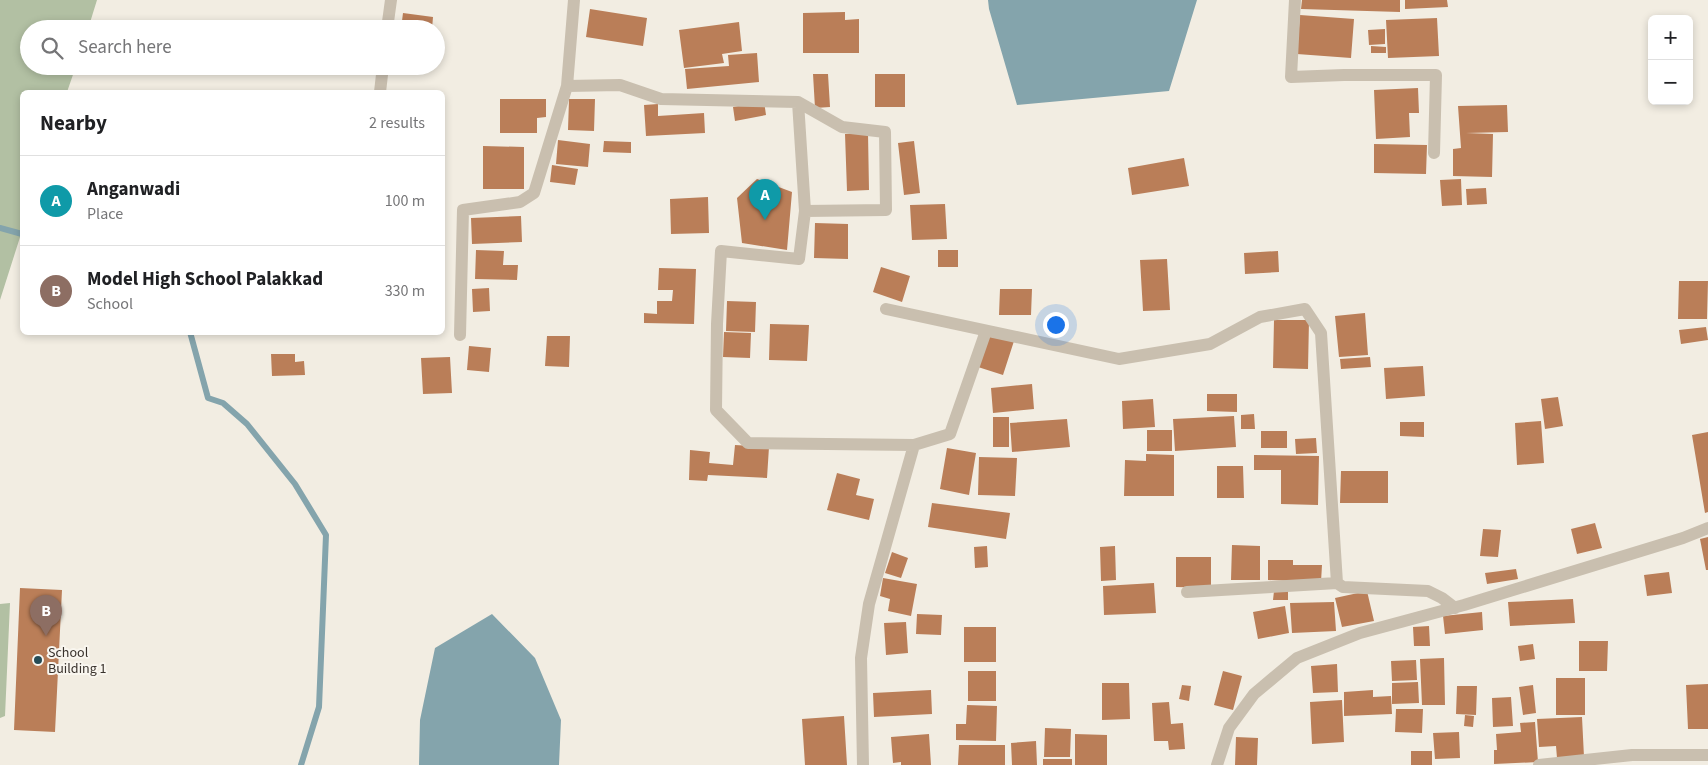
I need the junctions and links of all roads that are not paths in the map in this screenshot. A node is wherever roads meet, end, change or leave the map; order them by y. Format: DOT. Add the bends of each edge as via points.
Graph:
graph roads {
  1 [pos="391,0"];
  2 [pos="574,0"];
  3 [pos="1295,0"];
  4 [pos="388,20"];
  5 [pos="382,75"];
  6 [pos="567,86"];
  7 [pos="380,90"];
  8 [pos="798,102"];
  9 [pos="1434,153"];
  10 [pos="805,211"];
  11 [pos="886,309"];
  12 [pos="986,331"];
  13 [pos="460,335"];
  14 [pos="914,445"];
  15 [pos="1708,528"];
  16 [pos="1337,583"];
  17 [pos="1187,592"];
  18 [pos="1455,608"];
  19 [pos="1708,755"];
  20 [pos="863,765"];
  21 [pos="1217,765"];
  22 [pos="1539,765"];
  1 -- 4 [label="street"];
  2 -- 6 [label="street"];
  3 -- 9 [label="street" via="1291,77 1436,75"];
  5 -- 7 [label="street"];
  6 -- 8 [label="street" via="620,85 661,98"];
  6 -- 13 [label="street" via="534,193 520,202 463,210"];
  8 -- 10 [label="street"];
  8 -- 10 [label="street" via="842,127 885,132 886,210"];
  10 -- 14 [label="street" via="799,259 721,251 716,410 748,443"];
  11 -- 12 [label="street"];
  12 -- 14 [label="street" via="950,434"];
  12 -- 16 [label="street" via="1119,359 1210,344 1260,317 1305,309 1321,333"];
  14 -- 20 [label="street" via="869,604 861,658"];
  15 -- 18 [label="street"];
  16 -- 17 [label="street"];
  16 -- 18 [label="street" via="1343,587 1428,591"];
  18 -- 21 [label="street" via="1360,633 1297,658 1254,694 1229,728"];
  19 -- 22 [label="street" via="1632,755"];
}
